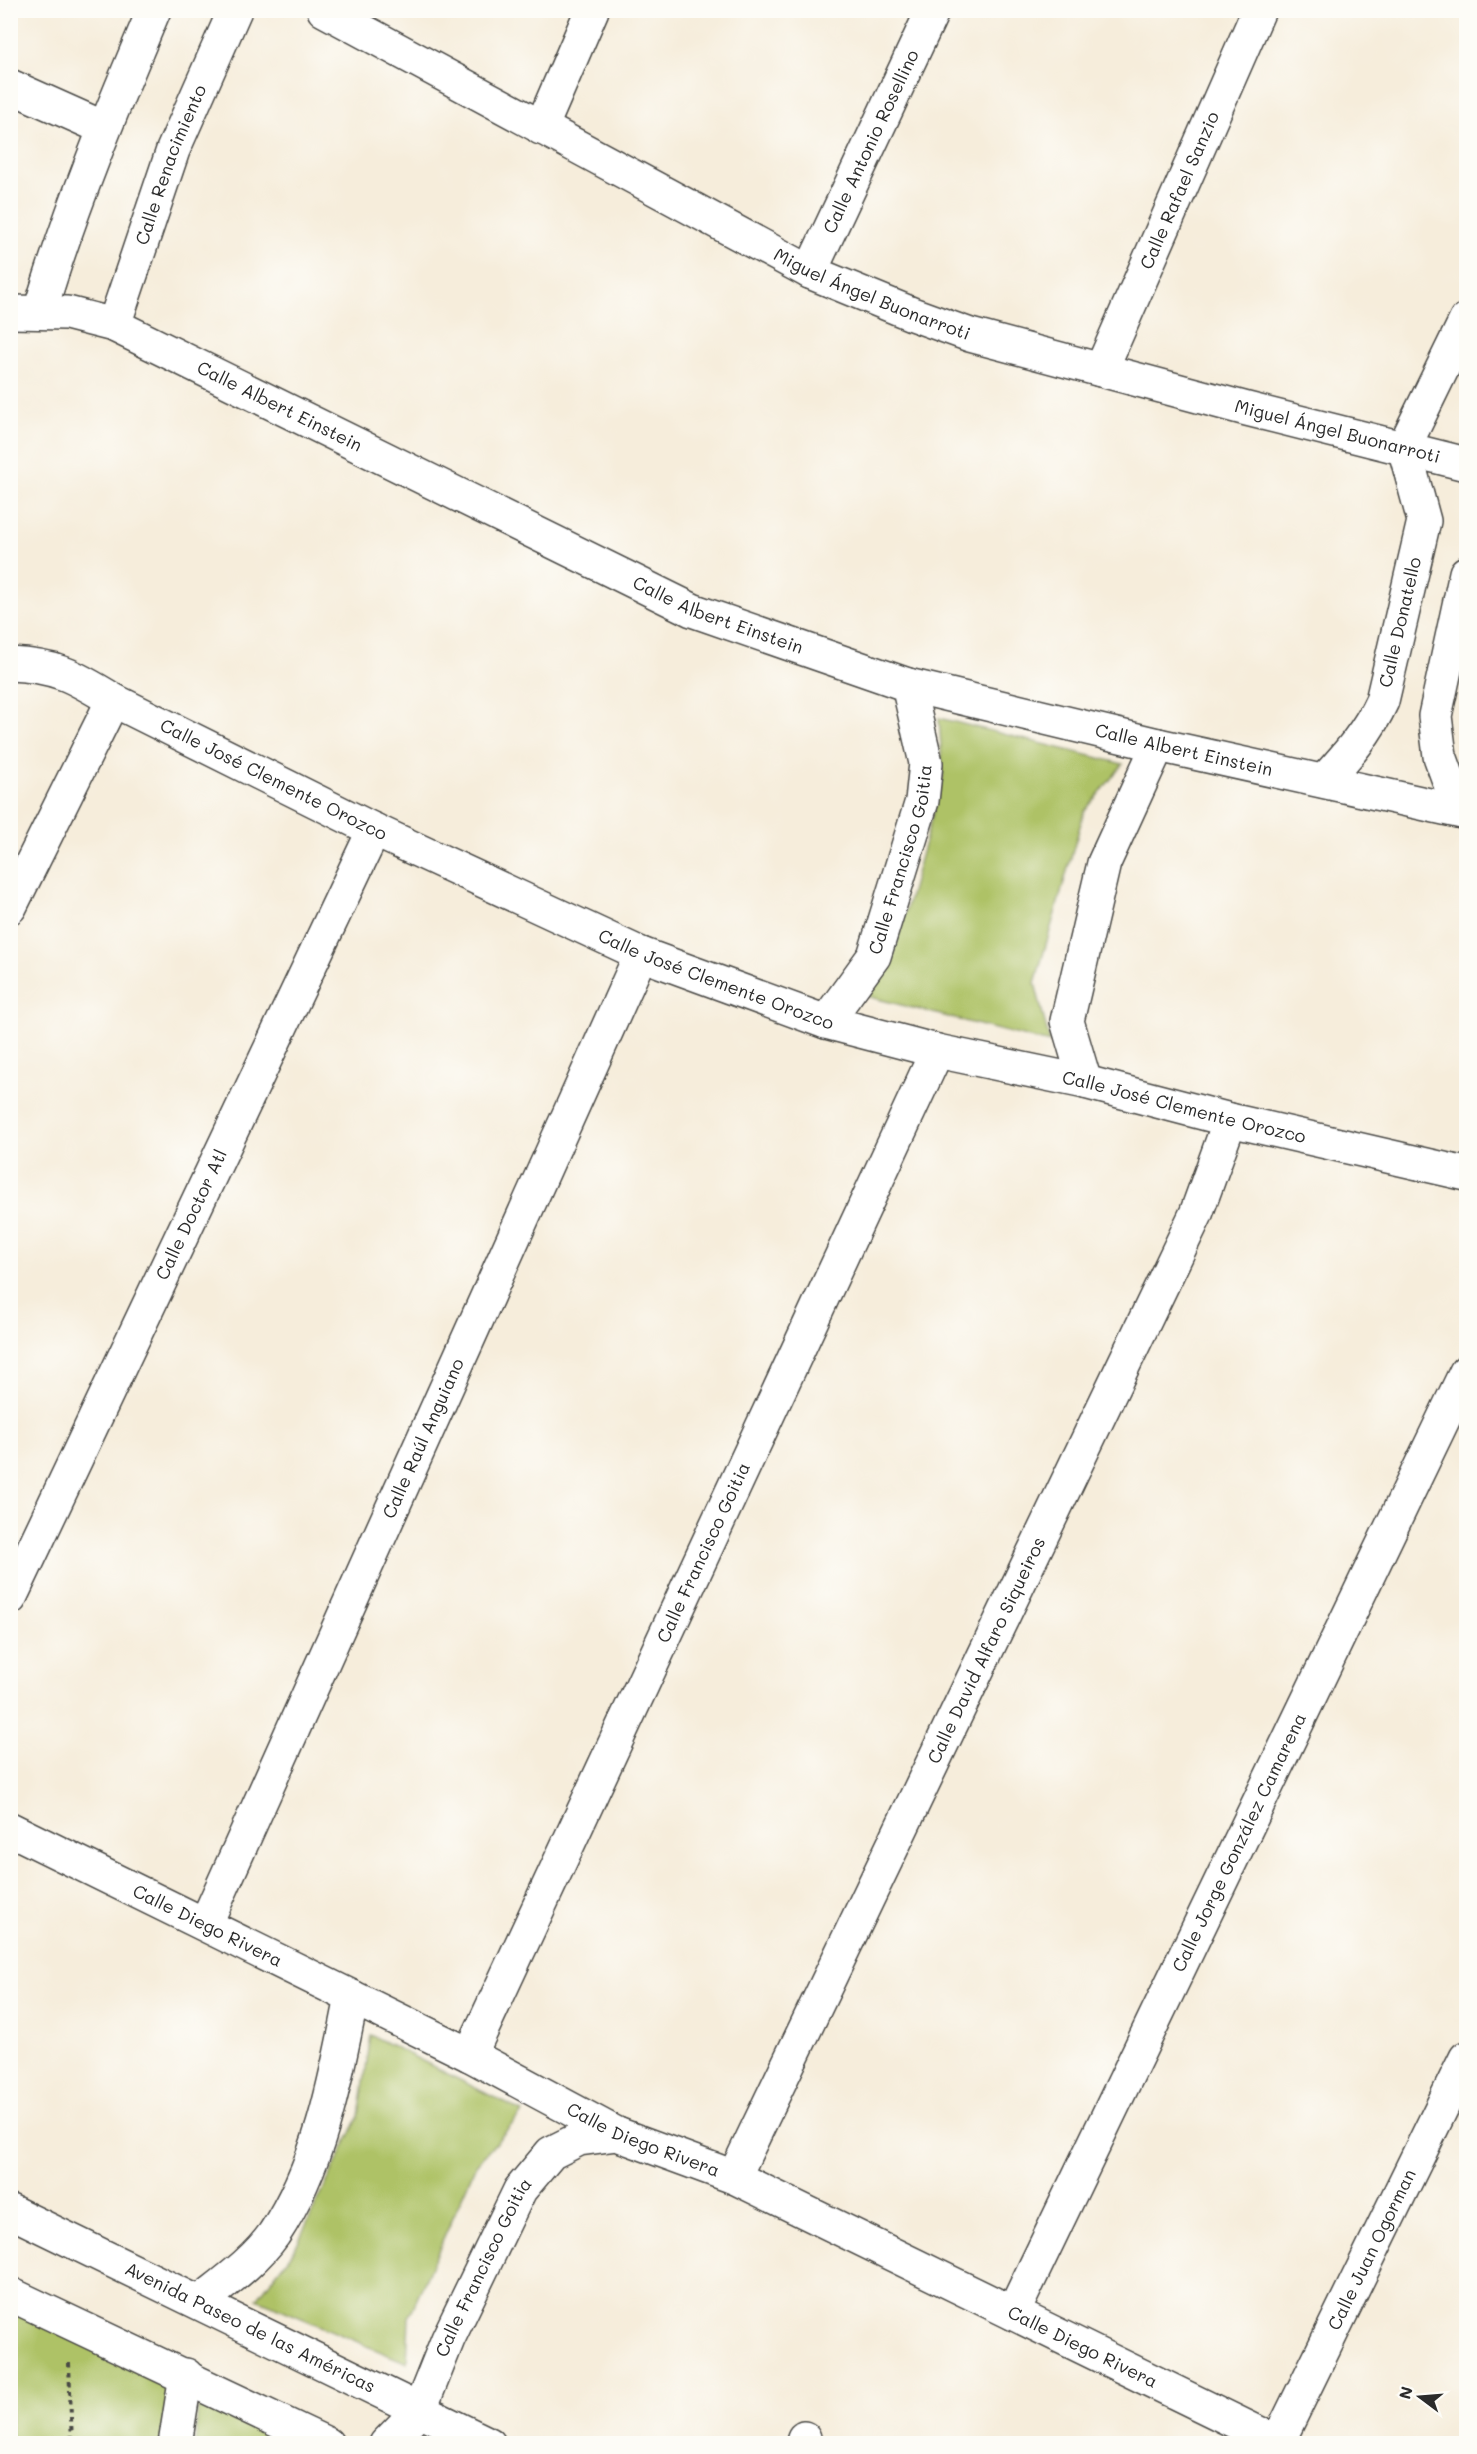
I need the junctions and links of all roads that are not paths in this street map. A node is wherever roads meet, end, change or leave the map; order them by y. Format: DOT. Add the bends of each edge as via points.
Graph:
graph roads {
  1 [pos="154,10"];
  2 [pos="235,10"];
  3 [pos="324,10"];
  4 [pos="592,10"];
  5 [pos="933,10"];
  6 [pos="1259,10"];
  7 [pos="10,86"];
  8 [pos="104,128"];
  9 [pos="541,128"];
  10 [pos="810,272"];
  11 [pos="25,312"];
  12 [pos="1467,320"];
  13 [pos="114,325"];
  14 [pos="1101,370"];
  15 [pos="1404,447"];
  16 [pos="1467,464"];
  17 [pos="1467,573"];
  18 [pos="10,664"];
  19 [pos="908,685"];
  20 [pos="113,700"];
  21 [pos="1158,745"];
  22 [pos="1324,781"];
  23 [pos="1463,812"];
  24 [pos="374,830"];
  25 [pos="10,907"];
  26 [pos="640,954"];
  27 [pos="826,1022"];
  28 [pos="937,1051"];
  29 [pos="1085,1082"];
  30 [pos="1230,1120"];
  31 [pos="1467,1174"];
  32 [pos="1467,1372"];
  33 [pos="10,1598"];
  34 [pos="10,1828"];
  35 [pos="206,1923"];
  36 [pos="352,1996"];
  37 [pos="470,2055"];
  38 [pos="1467,2058"];
  39 [pos="618,2134"];
  40 [pos="734,2177"];
  41 [pos="10,2211"];
  42 [pos="10,2294"];
  43 [pos="200,2302"];
  44 [pos="1012,2313"];
  45 [pos="186,2375"];
  46 [pos="420,2409"];
  47 [pos="1280,2443"];
  48 [pos="175,2444"];
  49 [pos="327,2444"];
  50 [pos="386,2444"];
  51 [pos="489,2444"];
  1 -- 8 [label="street"];
  2 -- 13 [label="street, Calle Renacimiento" via="173,150"];
  3 -- 9 [label="street, Miguel Ángel Buonarroti"];
  4 -- 9 [label="street"];
  5 -- 10 [label="street, Calle Antonio Rosellino"];
  6 -- 14 [label="street, Calle Rafael Sanzio"];
  7 -- 8 [label="street"];
  8 -- 11 [label="street" via="63,237"];
  9 -- 10 [label="street, Miguel Ángel Buonarroti"];
  10 -- 14 [label="street, Miguel Ángel Buonarroti" via="970,334"];
  11 -- 13 [label="street, Calle Albert Einstein" via="67,313"];
  12 -- 15 [label="street"];
  13 -- 19 [label="street, Calle Albert Einstein" via="692,610"];
  14 -- 15 [label="street, Miguel Ángel Buonarroti"];
  15 -- 16 [label="street, Miguel Ángel Buonarroti"];
  15 -- 22 [label="street, Calle Donatello" via="1424,521 1403,615 1382,700 1373,720 1352,751"];
  17 -- 23 [label="street" via="1435,716 1440,756"];
  18 -- 20 [label="street, Calle José Clemente Orozco" via="42,665 72,675"];
  19 -- 21 [label="street, Calle Albert Einstein"];
  19 -- 27 [label="street, Calle Francisco Goitia" via="926,763 922,801 874,956"];
  20 -- 24 [label="street, Calle José Clemente Orozco"];
  20 -- 25 [label="street"];
  21 -- 22 [label="street, Calle Albert Einstein"];
  21 -- 29 [label="street" via="1104,863 1067,1021"];
  22 -- 23 [label="street, Calle Albert Einstein"];
  24 -- 26 [label="street, Calle José Clemente Orozco"];
  24 -- 33 [label="street, Calle Doctor Atl"];
  26 -- 27 [label="street, Calle José Clemente Orozco"];
  26 -- 35 [label="street, Calle Raúl Anguiano"];
  27 -- 28 [label="street, Calle José Clemente Orozco"];
  28 -- 29 [label="street, Calle José Clemente Orozco"];
  28 -- 37 [label="street, Calle Francisco Goitia"];
  29 -- 30 [label="street, Calle José Clemente Orozco"];
  30 -- 31 [label="street, Calle José Clemente Orozco"];
  30 -- 40 [label="street, Calle David Alfaro Siqueiros" via="1196,1214"];
  32 -- 44 [label="street, Calle Jorge González Camarena"];
  34 -- 35 [label="street, Calle Diego Rivera"];
  35 -- 36 [label="street, Calle Diego Rivera"];
  36 -- 37 [label="street, Calle Diego Rivera"];
  36 -- 43 [label="street" via="315,2155 273,2235"];
  37 -- 39 [label="street, Calle Diego Rivera"];
  38 -- 47 [label="street, Calle Juan Ogorman"];
  39 -- 40 [label="street, Calle Diego Rivera"];
  39 -- 46 [label="street, Calle Francisco Goitia" via="579,2139 551,2152 520,2190 448,2339"];
  40 -- 44 [label="street, Calle Diego Rivera"];
  41 -- 43 [label="street, Avenida Paseo de las Américas"];
  42 -- 45 [label="street"];
  43 -- 46 [label="street, Avenida Paseo de las Américas"];
  44 -- 47 [label="street, Calle Diego Rivera"];
  45 -- 48 [label="street"];
  45 -- 49 [label="street"];
  46 -- 50 [label="street, Calle Francisco Goitia"];
  46 -- 51 [label="street, Avenida Paseo de las Américas"];
}
